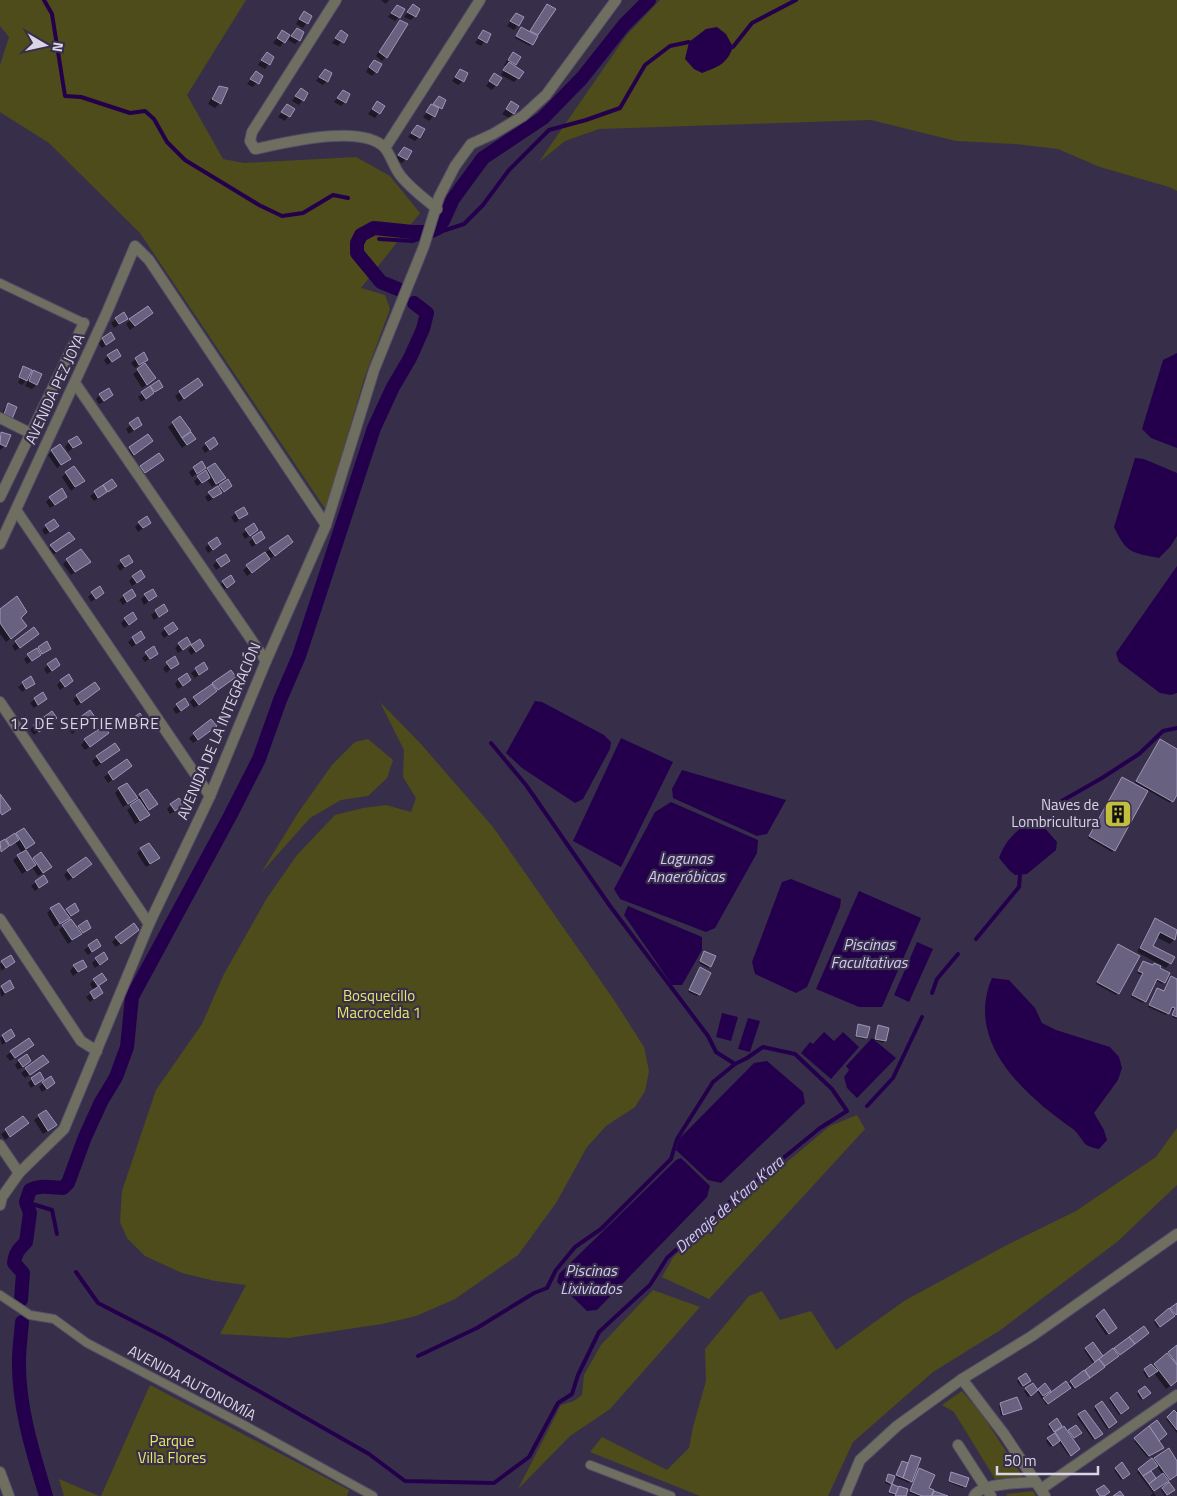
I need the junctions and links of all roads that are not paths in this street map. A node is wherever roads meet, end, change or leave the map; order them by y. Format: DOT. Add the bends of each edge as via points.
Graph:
graph roads {
  1 [pos="336,0"];
  2 [pos="480,0"];
  3 [pos="616,0"];
  4 [pos="384,148"];
  5 [pos="437,208"];
  6 [pos="0,283"];
  7 [pos="84,323"];
  8 [pos="75,383"];
  9 [pos="0,418"];
  10 [pos="32,434"];
  11 [pos="0,497"];
  12 [pos="16,510"];
  13 [pos="326,525"];
  14 [pos="0,544"];
  15 [pos="266,661"];
  16 [pos="0,702"];
  17 [pos="210,796"];
  18 [pos="0,919"];
  19 [pos="149,924"];
  20 [pos="97,1051"];
  21 [pos="0,1145"];
  22 [pos="19,1173"];
  23 [pos="0,1205"];
  24 [pos="1177,1234"];
  25 [pos="0,1295"];
  26 [pos="962,1379"];
  27 [pos="1177,1395"];
  28 [pos="958,1445"];
  29 [pos="590,1465"];
  30 [pos="0,1472"];
  31 [pos="1040,1489"];
  32 [pos="988,1492"];
  33 [pos="9,1496"];
  34 [pos="374,1496"];
  35 [pos="671,1496"];
  36 [pos="845,1496"];
  37 [pos="974,1496"];
  1 -- 4 [label="street" via="266,108 250,141 254,149 299,139 360,136"];
  2 -- 4 [label="street"];
  3 -- 5 [label="street, AVENIDA DE LA INTEGRACIÓN" via="546,95 523,116 470,144 439,197"];
  4 -- 5 [label="street" via="410,186"];
  5 -- 13 [label="street, AVENIDA DE LA INTEGRACIÓN" via="374,370"];
  6 -- 7 [label="lane"];
  7 -- 10 [label="street, AVENIDA PEZ JOYA"];
  8 -- 12 [label="street, AVENIDA PEZ JOYA"];
  8 -- 13 [label="street, AVENIDA PEZ JOYA" via="135,246 149,260"];
  8 -- 15 [label="street"];
  9 -- 10 [label="street"];
  10 -- 11 [label="street, AVENIDA PEZ JOYA"];
  12 -- 14 [label="street, AVENIDA PEZ JOYA"];
  12 -- 17 [label="street"];
  13 -- 15 [label="street, AVENIDA DE LA INTEGRACIÓN"];
  15 -- 17 [label="street, AVENIDA DE LA INTEGRACIÓN"];
  16 -- 19 [label="street"];
  17 -- 19 [label="street, AVENIDA DE LA INTEGRACIÓN"];
  18 -- 20 [label="street" via="81,1041"];
  19 -- 20 [label="street, AVENIDA DE LA INTEGRACIÓN"];
  20 -- 22 [label="street, AVENIDA DE LA INTEGRACIÓN" via="64,1129"];
  21 -- 22 [label="street"];
  22 -- 23 [label="street, AVENIDA DE LA INTEGRACIÓN"];
  24 -- 26 [label="street" via="1032,1336"];
  25 -- 34 [label="lane, AVENIDA AUTONOMÍA" via="30,1315 54,1319 87,1343"];
  26 -- 31 [label="street" via="985,1407"];
  26 -- 36 [label="street" via="897,1426 860,1460"];
  27 -- 31 [label="street"];
  28 -- 32 [label="street"];
  29 -- 35 [label="lane"];
  30 -- 33 [label="street"];
  31 -- 32 [label="street"];
  32 -- 37 [label="street" via="976,1492"];
}
